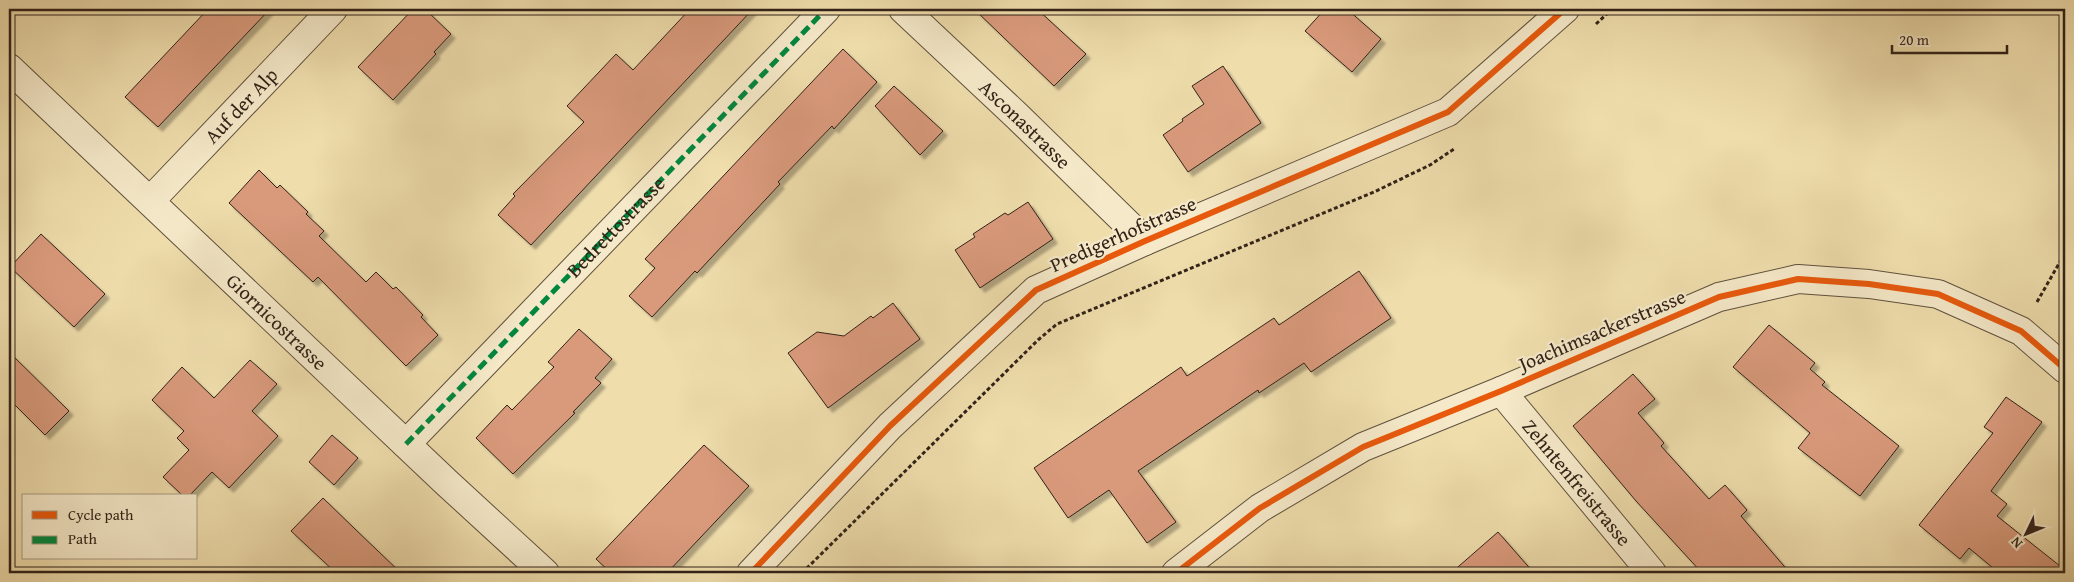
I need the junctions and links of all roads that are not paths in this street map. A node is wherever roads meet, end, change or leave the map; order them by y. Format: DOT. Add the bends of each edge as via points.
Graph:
graph roads {
  1 [pos="333,9"];
  2 [pos="826,9"];
  3 [pos="903,9"];
  4 [pos="1565,9"];
  5 [pos="9,68"];
  6 [pos="150,201"];
  7 [pos="1144,241"];
  8 [pos="2065,369"];
  9 [pos="1501,391"];
  10 [pos="406,444"];
  11 [pos="1649,572"];
  12 [pos="545,573"];
  13 [pos="751,573"];
  14 [pos="1176,573"];
  1 -- 6 [label="street, Auf der Alp"];
  2 -- 10 [label="street, Bedrettostrasse"];
  3 -- 7 [label="street, Asconastrasse"];
  4 -- 7 [label="street, Predigerhofstrasse" via="1448,112"];
  5 -- 6 [label="street, Giornicostrasse"];
  6 -- 10 [label="street, Giornicostrasse"];
  7 -- 13 [label="street, Predigerhofstrasse" via="1036,290 890,426"];
  8 -- 9 [label="street, Joachimsackerstrasse" via="2021,331 1938,294 1869,284 1798,279 1719,297"];
  9 -- 11 [label="street, Zehntenfreistrasse"];
  9 -- 14 [label="street, Joachimsackerstrasse" via="1363,447 1260,508"];
  10 -- 12 [label="street, Giornicostrasse"];
}
